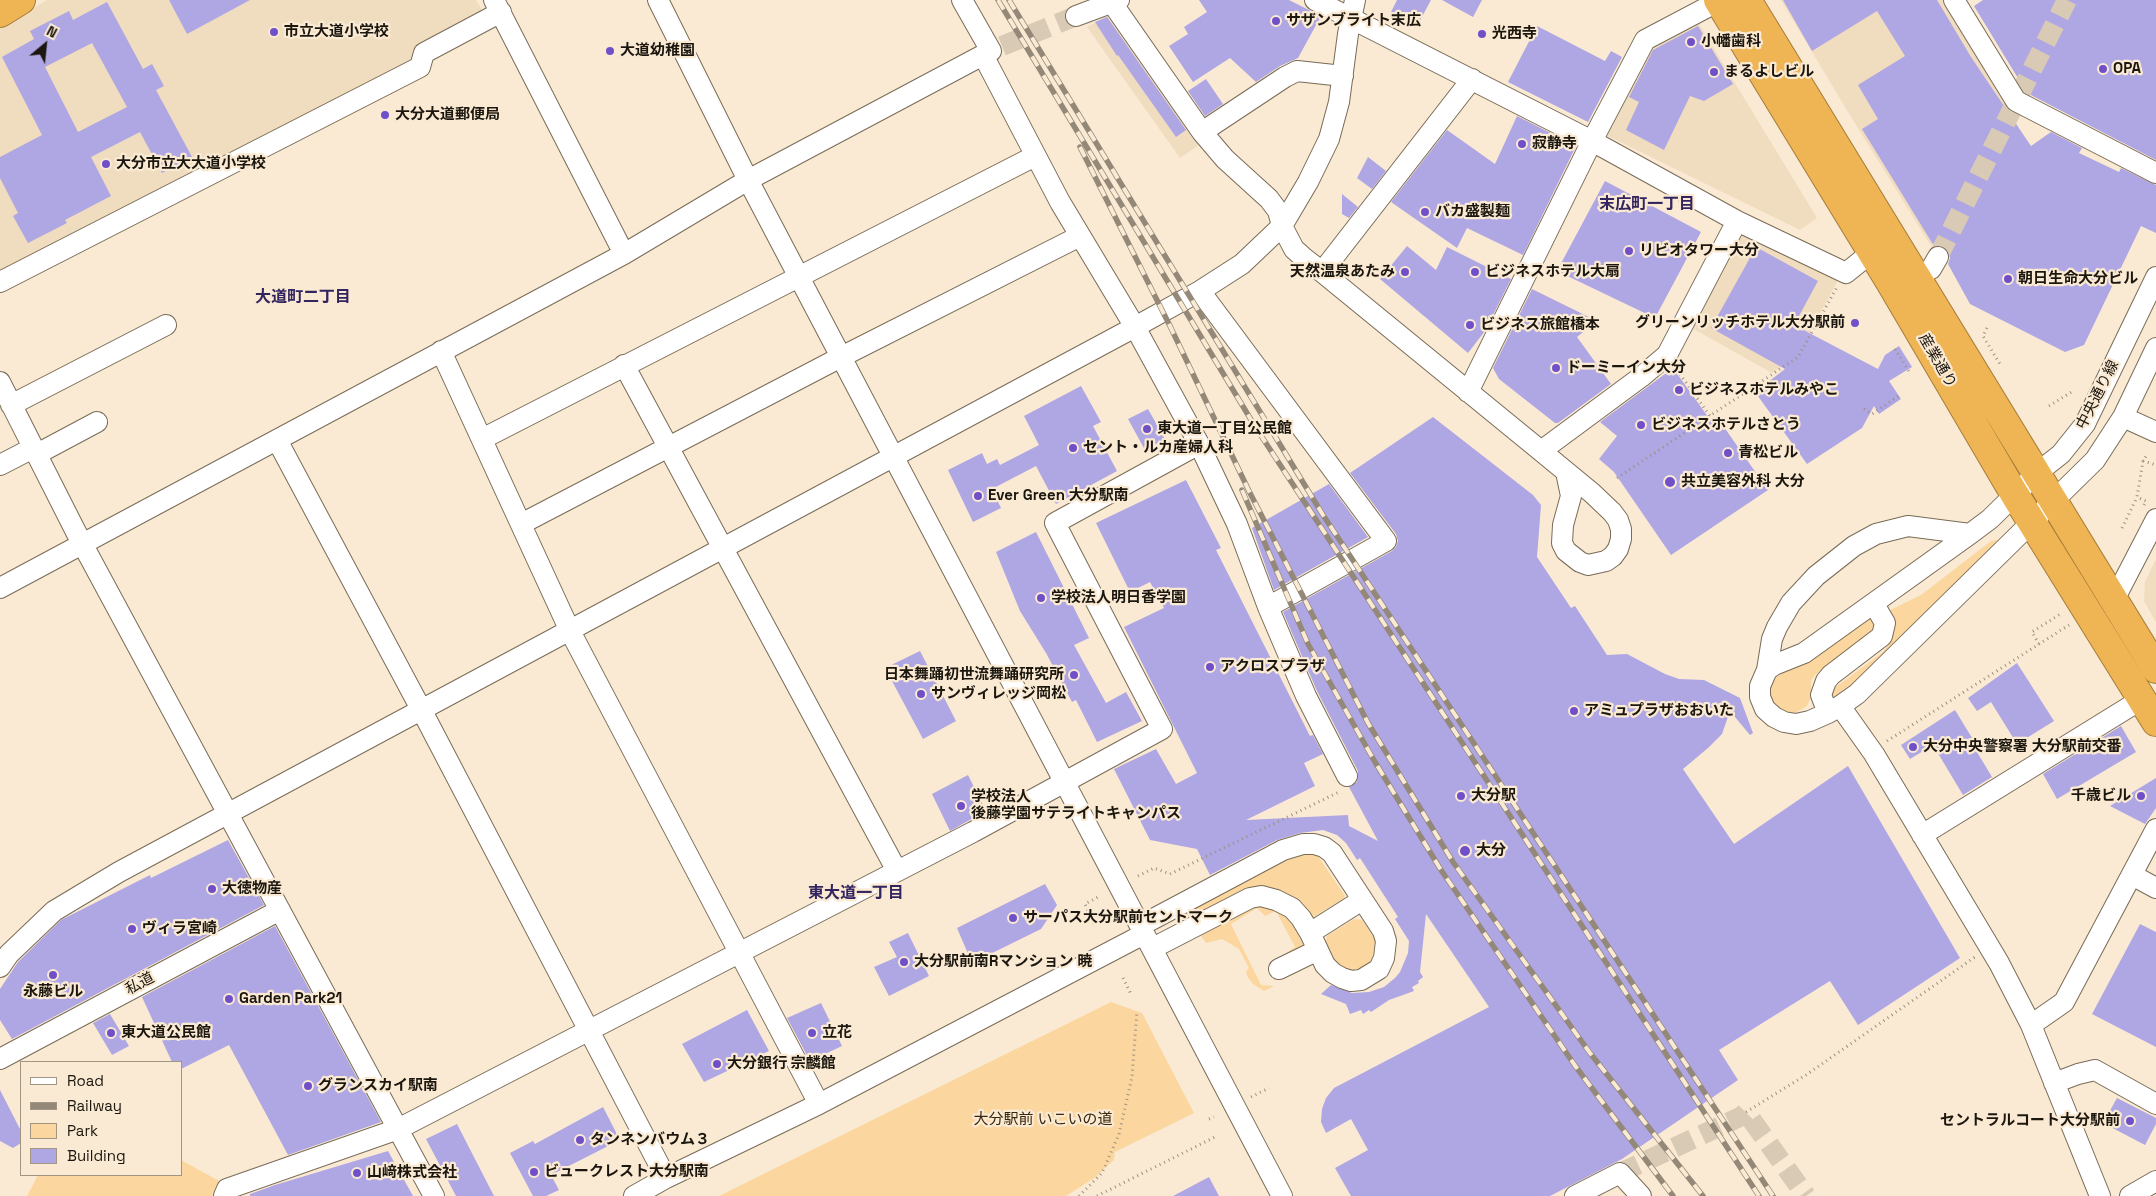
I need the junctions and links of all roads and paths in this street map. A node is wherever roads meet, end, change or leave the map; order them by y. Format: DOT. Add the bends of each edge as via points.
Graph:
graph roads {
  1 [pos="22,0"];
  2 [pos="658,0"];
  3 [pos="962,0"];
  4 [pos="1315,0"];
  5 [pos="1719,0"];
  6 [pos="1747,0"];
  7 [pos="1954,0"];
  8 [pos="1113,1"];
  9 [pos="497,6"];
  10 [pos="1353,9"];
  11 [pos="0,13"];
  12 [pos="1076,16"];
  13 [pos="992,51"];
  14 [pos="1343,76"];
  15 [pos="1472,79"];
  16 [pos="1202,132"];
  17 [pos="1592,141"];
  18 [pos="1035,156"];
  19 [pos="2156,173"];
  20 [pos="748,180"];
  21 [pos="1737,221"];
  22 [pos="1282,226"];
  23 [pos="1080,236"];
  24 [pos="1872,252"];
  25 [pos="624,254"];
  26 [pos="1322,272"];
  27 [pos="1846,273"];
  28 [pos="799,277"];
  29 [pos="2156,277"];
  30 [pos="0,282"];
  31 [pos="1200,291"];
  32 [pos="166,326"];
  33 [pos="1135,327"];
  34 [pos="1987,328"];
  35 [pos="2156,348"];
  36 [pos="1895,349"];
  37 [pos="441,351"];
  38 [pos="1667,355"];
  39 [pos="841,357"];
  40 [pos="624,364"];
  41 [pos="2000,364"];
  42 [pos="1910,373"];
  43 [pos="0,382"];
  44 [pos="2073,391"];
  45 [pos="1468,392"];
  46 [pos="1900,395"];
  47 [pos="12,405"];
  48 [pos="2048,406"];
  49 [pos="1864,409"];
  50 [pos="1710,416"];
  51 [pos="2123,417"];
  52 [pos="97,422"];
  53 [pos="2156,432"];
  54 [pos="482,439"];
  55 [pos="277,440"];
  56 [pos="1199,444"];
  57 [pos="669,448"];
  58 [pos="35,451"];
  59 [pos="1541,451"];
  60 [pos="2147,456"];
  61 [pos="894,457"];
  62 [pos="2143,461"];
  63 [pos="0,465"];
  64 [pos="2156,465"];
  65 [pos="1566,472"];
  66 [pos="2037,473"];
  67 [pos="1617,478"];
  68 [pos="2016,494"];
  69 [pos="2137,497"];
  70 [pos="2054,501"];
  71 [pos="2149,514"];
  72 [pos="2032,522"];
  73 [pos="521,524"];
  74 [pos="2122,528"];
  75 [pos="1970,534"];
  76 [pos="82,543"];
  77 [pos="723,549"];
  78 [pos="0,588"];
  79 [pos="2114,600"];
  80 [pos="1874,604"];
  81 [pos="1268,607"];
  82 [pos="2062,613"];
  83 [pos="2070,624"];
  84 [pos="570,631"];
  85 [pos="2040,644"];
  86 [pos="1768,670"];
  87 [pos="2156,670"];
  88 [pos="2142,699"];
  89 [pos="1834,710"];
  90 [pos="422,711"];
  91 [pos="2156,722"];
  92 [pos="1883,736"];
  93 [pos="1064,781"];
  94 [pos="1343,784"];
  95 [pos="229,815"];
  96 [pos="2156,829"];
  97 [pos="1922,835"];
  98 [pos="897,871"];
  99 [pos="2132,875"];
  100 [pos="1138,876"];
  101 [pos="2156,888"];
  102 [pos="1098,897"];
  103 [pos="1362,900"];
  104 [pos="280,910"];
  105 [pos="1094,924"];
  106 [pos="1146,936"];
  107 [pos="1314,942"];
  108 [pos="739,952"];
  109 [pos="1976,956"];
  110 [pos="0,967"];
  111 [pos="1279,969"];
  112 [pos="1123,978"];
  113 [pos="1131,994"];
  114 [pos="1137,1011"];
  115 [pos="2031,1025"];
  116 [pos="589,1030"];
  117 [pos="0,1058"];
  118 [pos="2054,1083"];
  119 [pos="1269,1088"];
  120 [pos="1251,1097"];
  121 [pos="819,1104"];
  122 [pos="2156,1104"];
  123 [pos="1746,1112"];
  124 [pos="1214,1116"];
  125 [pos="1209,1119"];
  126 [pos="398,1129"];
  127 [pos="1217,1136"];
  128 [pos="666,1178"];
  129 [pos="2156,1181"];
  130 [pos="224,1196"];
  131 [pos="434,1196"];
  132 [pos="634,1196"];
  133 [pos="1079,1196"];
  134 [pos="1097,1196"];
  135 [pos="1282,1196"];
  136 [pos="1574,1196"];
  137 [pos="1641,1196"];
  138 [pos="2100,1196"];
  139 [pos="2130,1196"];
  1 -- 11 [label="highway"];
  2 -- 20 [label="street"];
  3 -- 13 [label="street"];
  4 -- 10 [label="street"];
  5 -- 17 [label="street" via="1645,40"];
  5 -- 24 [label="highway, 産業通り"];
  6 -- 66 [label="highway, 産業通り"];
  7 -- 19 [label="street" via="2016,101"];
  8 -- 12 [label="street"];
  8 -- 16 [label="street"];
  9 -- 25 [label="street"];
  9 -- 30 [label="street" via="424,52 420,67"];
  10 -- 14 [label="street"];
  10 -- 15 [label="street"];
  13 -- 18 [label="street"];
  13 -- 20 [label="street"];
  14 -- 16 [label="street" via="1297,71"];
  14 -- 22 [label="street" via="1329,140"];
  15 -- 17 [label="street"];
  15 -- 26 [label="street"];
  16 -- 22 [label="street" via="1225,159 1269,199 1278,211"];
  17 -- 21 [label="street"];
  17 -- 45 [label="street"];
  18 -- 23 [label="street"];
  18 -- 28 [label="street"];
  20 -- 25 [label="street"];
  20 -- 28 [label="street"];
  21 -- 27 [label="street"];
  21 -- 38 [label="street"];
  22 -- 26 [label="street" via="1294,249"];
  22 -- 31 [label="street" via="1242,264"];
  23 -- 33 [label="street"];
  23 -- 39 [label="street"];
  24 -- 27 [label="street"];
  24 -- 68 [label="highway, 産業通り"];
  25 -- 37 [label="street"];
  26 -- 45 [label="street"];
  27 -- 50 [label="path" via="1798,356"];
  28 -- 39 [label="street"];
  28 -- 40 [label="street"];
  29 -- 66 [label="street, 中央通り線" via="2085,424 2060,454"];
  31 -- 33 [label="street"];
  31 -- 81 [label="street" via="1386,541"];
  32 -- 47 [label="street"];
  33 -- 56 [label="street"];
  33 -- 61 [label="street"];
  34 -- 41 [label="path" via="1983,336"];
  35 -- 51 [label="street, 中央通り線"];
  36 -- 42 [label="path"];
  37 -- 54 [label="street"];
  37 -- 55 [label="street"];
  38 -- 50 [label="path"];
  38 -- 59 [label="street" via="1641,378"];
  39 -- 57 [label="street"];
  39 -- 61 [label="street"];
  40 -- 54 [label="street"];
  40 -- 57 [label="street"];
  43 -- 47 [label="street"];
  44 -- 48 [label="path"];
  45 -- 59 [label="street"];
  46 -- 49 [label="path" via="1872,414"];
  47 -- 58 [label="street"];
  50 -- 67 [label="path"];
  51 -- 53 [label="street"];
  51 -- 70 [label="street, 中央通り線" via="2096,460"];
  52 -- 58 [label="street"];
  54 -- 73 [label="street"];
  55 -- 76 [label="street"];
  55 -- 90 [label="street"];
  56 -- 81 [label="street" via="1237,524"];
  56 -- 93 [label="street" via="1055,523 1162,730"];
  57 -- 73 [label="street"];
  57 -- 77 [label="street"];
  58 -- 63 [label="street"];
  58 -- 76 [label="street"];
  59 -- 65 [label="street"];
  60 -- 62 [label="path"];
  61 -- 77 [label="street"];
  61 -- 93 [label="street"];
  62 -- 64 [label="path"];
  62 -- 69 [label="path"];
  66 -- 68 [label="street, 中央通り線"];
  66 -- 70 [label="highway, 産業通り"];
  68 -- 72 [label="highway, 産業通り"];
  68 -- 75 [label="street, 中央通り線"];
  69 -- 71 [label="path" via="2146,501"];
  69 -- 74 [label="path"];
  70 -- 72 [label="street, 中央通り線"];
  70 -- 79 [label="highway, 産業通り"];
  71 -- 79 [label="street"];
  72 -- 88 [label="highway, 産業通り"];
  72 -- 89 [label="street, 中央通り線" via="1867,684"];
  73 -- 84 [label="street"];
  75 -- 80 [label="street, 中央通り線"];
  75 -- 86 [label="street" via="1908,526 1876,534 1854,546 1816,576 1791,603 1772,639"];
  76 -- 78 [label="street"];
  76 -- 95 [label="street"];
  77 -- 84 [label="street"];
  77 -- 98 [label="street"];
  79 -- 87 [label="highway, 産業通り"];
  80 -- 86 [label="street, 中央通り線" via="1804,653"];
  80 -- 89 [label="street" via="1884,623 1882,636 1826,681 1821,695"];
  81 -- 94 [label="street"];
  82 -- 85 [label="path" via="2032,632"];
  83 -- 85 [label="path"];
  84 -- 90 [label="street"];
  84 -- 108 [label="street"];
  85 -- 92 [label="path" via="1888,741"];
  86 -- 89 [label="street, 中央通り線" via="1760,686 1760,697 1765,709 1774,717 1796,724 1810,722"];
  88 -- 91 [label="highway, 産業通り"];
  88 -- 97 [label="street"];
  89 -- 97 [label="street" via="1874,754"];
  90 -- 95 [label="street"];
  90 -- 116 [label="street"];
  93 -- 98 [label="street"];
  93 -- 106 [label="street"];
  94 -- 100 [label="path" via="1170,874 1154,868"];
  95 -- 104 [label="street"];
  95 -- 110 [label="street" via="119,872 54,911 9,954"];
  96 -- 99 [label="street"];
  97 -- 115 [label="street" via="2000,963"];
  98 -- 108 [label="street"];
  99 -- 101 [label="street"];
  99 -- 115 [label="street" via="2064,1002"];
  102 -- 105 [label="path" via="1085,904"];
  103 -- 106 [label="street" via="1332,853 1324,847 1304,844 1283,850"];
  103 -- 107 [label="street"];
  103 -- 107 [label="street" via="1386,941 1379,969 1361,980 1351,981 1333,974"];
  104 -- 117 [label="street, 私道"];
  104 -- 126 [label="street"];
  106 -- 107 [label="street" via="1261,896 1292,908"];
  106 -- 121 [label="street"];
  106 -- 135 [label="street"];
  107 -- 111 [label="street"];
  108 -- 116 [label="street"];
  108 -- 121 [label="street"];
  109 -- 123 [label="path" via="1806,1075"];
  112 -- 113 [label="path"];
  114 -- 133 [label="path" via="1132,1077 1118,1134 1102,1173"];
  115 -- 118 [label="street"];
  116 -- 126 [label="street"];
  116 -- 128 [label="street"];
  118 -- 122 [label="street" via="2095,1070"];
  118 -- 138 [label="street"];
  119 -- 120 [label="path"];
  121 -- 128 [label="street"];
  124 -- 125 [label="path"];
  126 -- 130 [label="street" via="227,1189"];
  126 -- 131 [label="street"];
  127 -- 134 [label="path"];
  128 -- 132 [label="street"];
  129 -- 139 [label="street"];
  136 -- 137 [label="street" via="1620,1173"];
}
